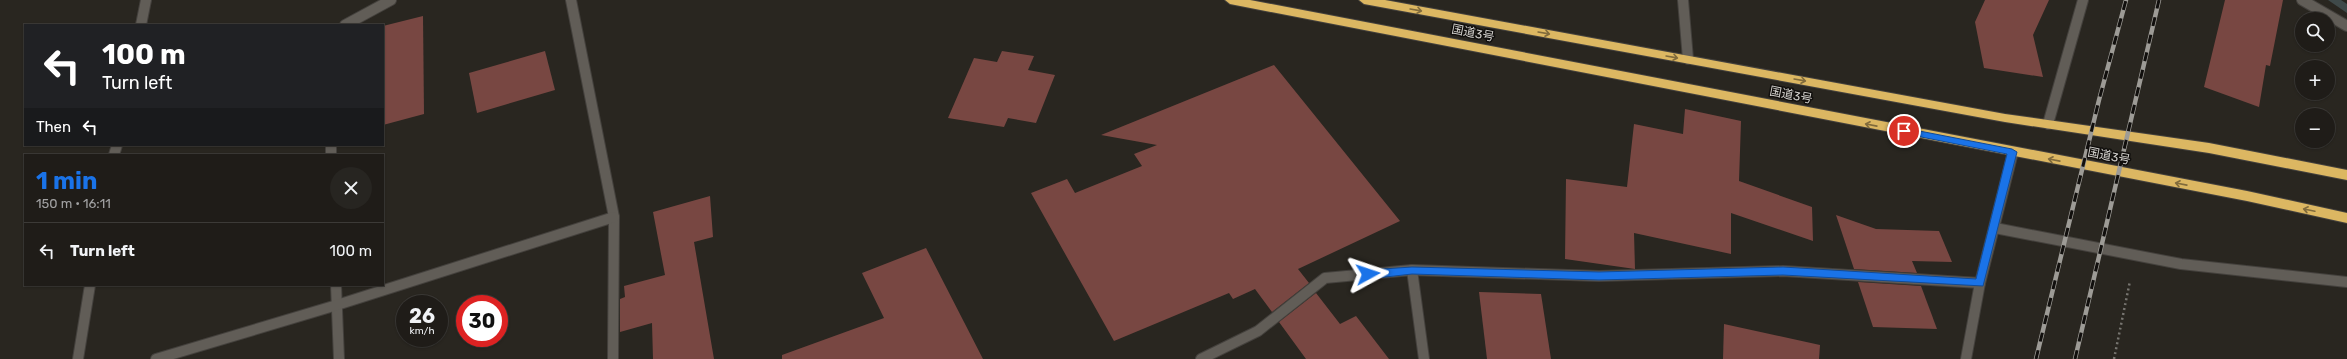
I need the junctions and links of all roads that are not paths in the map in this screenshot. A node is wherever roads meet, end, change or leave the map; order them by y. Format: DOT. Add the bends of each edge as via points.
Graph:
graph roads {
  1 [pos="146,0"];
  2 [pos="391,0"];
  3 [pos="571,0"];
  4 [pos="1230,0"];
  5 [pos="1364,0"];
  6 [pos="1683,0"];
  7 [pos="2084,0"];
  8 [pos="2302,0"];
  9 [pos="141,24"];
  10 [pos="347,24"];
  11 [pos="2347,26"];
  12 [pos="1688,59"];
  13 [pos="2048,124"];
  14 [pos="2012,152"];
  15 [pos="2347,175"];
  16 [pos="614,217"];
  17 [pos="2347,218"];
  18 [pos="1995,228"];
  19 [pos="1412,270"];
  20 [pos="2347,282"];
  21 [pos="1980,283"];
  22 [pos="90,286"];
  23 [pos="336,286"];
  24 [pos="337,305"];
  25 [pos="78,359"];
  26 [pos="156,359"];
  27 [pos="339,359"];
  28 [pos="613,359"];
  29 [pos="1201,359"];
  30 [pos="1424,359"];
  31 [pos="1966,359"];
  1 -- 9 [label="street"];
  2 -- 10 [label="street"];
  3 -- 16 [label="street"];
  14 -- 4 [label="highway, 国道3号, one-way"];
  5 -- 12 [label="highway, 国道3号, one-way"];
  6 -- 12 [label="street"];
  7 -- 13 [label="street"];
  8 -- 11 [label="street"];
  12 -- 13 [label="highway, 国道3号, one-way"];
  13 -- 15 [label="highway, 国道3号" via="2209,148"];
  17 -- 14 [label="highway, 国道3号, one-way"];
  14 -- 18 [label="street"];
  16 -- 24 [label="street"];
  16 -- 28 [label="street"];
  18 -- 20 [label="street" via="2181,264"];
  18 -- 21 [label="street"];
  19 -- 21 [label="street" via="1599,276 1783,271"];
  19 -- 29 [label="street" via="1325,278 1258,331"];
  19 -- 30 [label="street"];
  21 -- 31 [label="street"];
  22 -- 25 [label="street"];
  23 -- 24 [label="street"];
  24 -- 26 [label="street"];
  24 -- 27 [label="street"];
}
